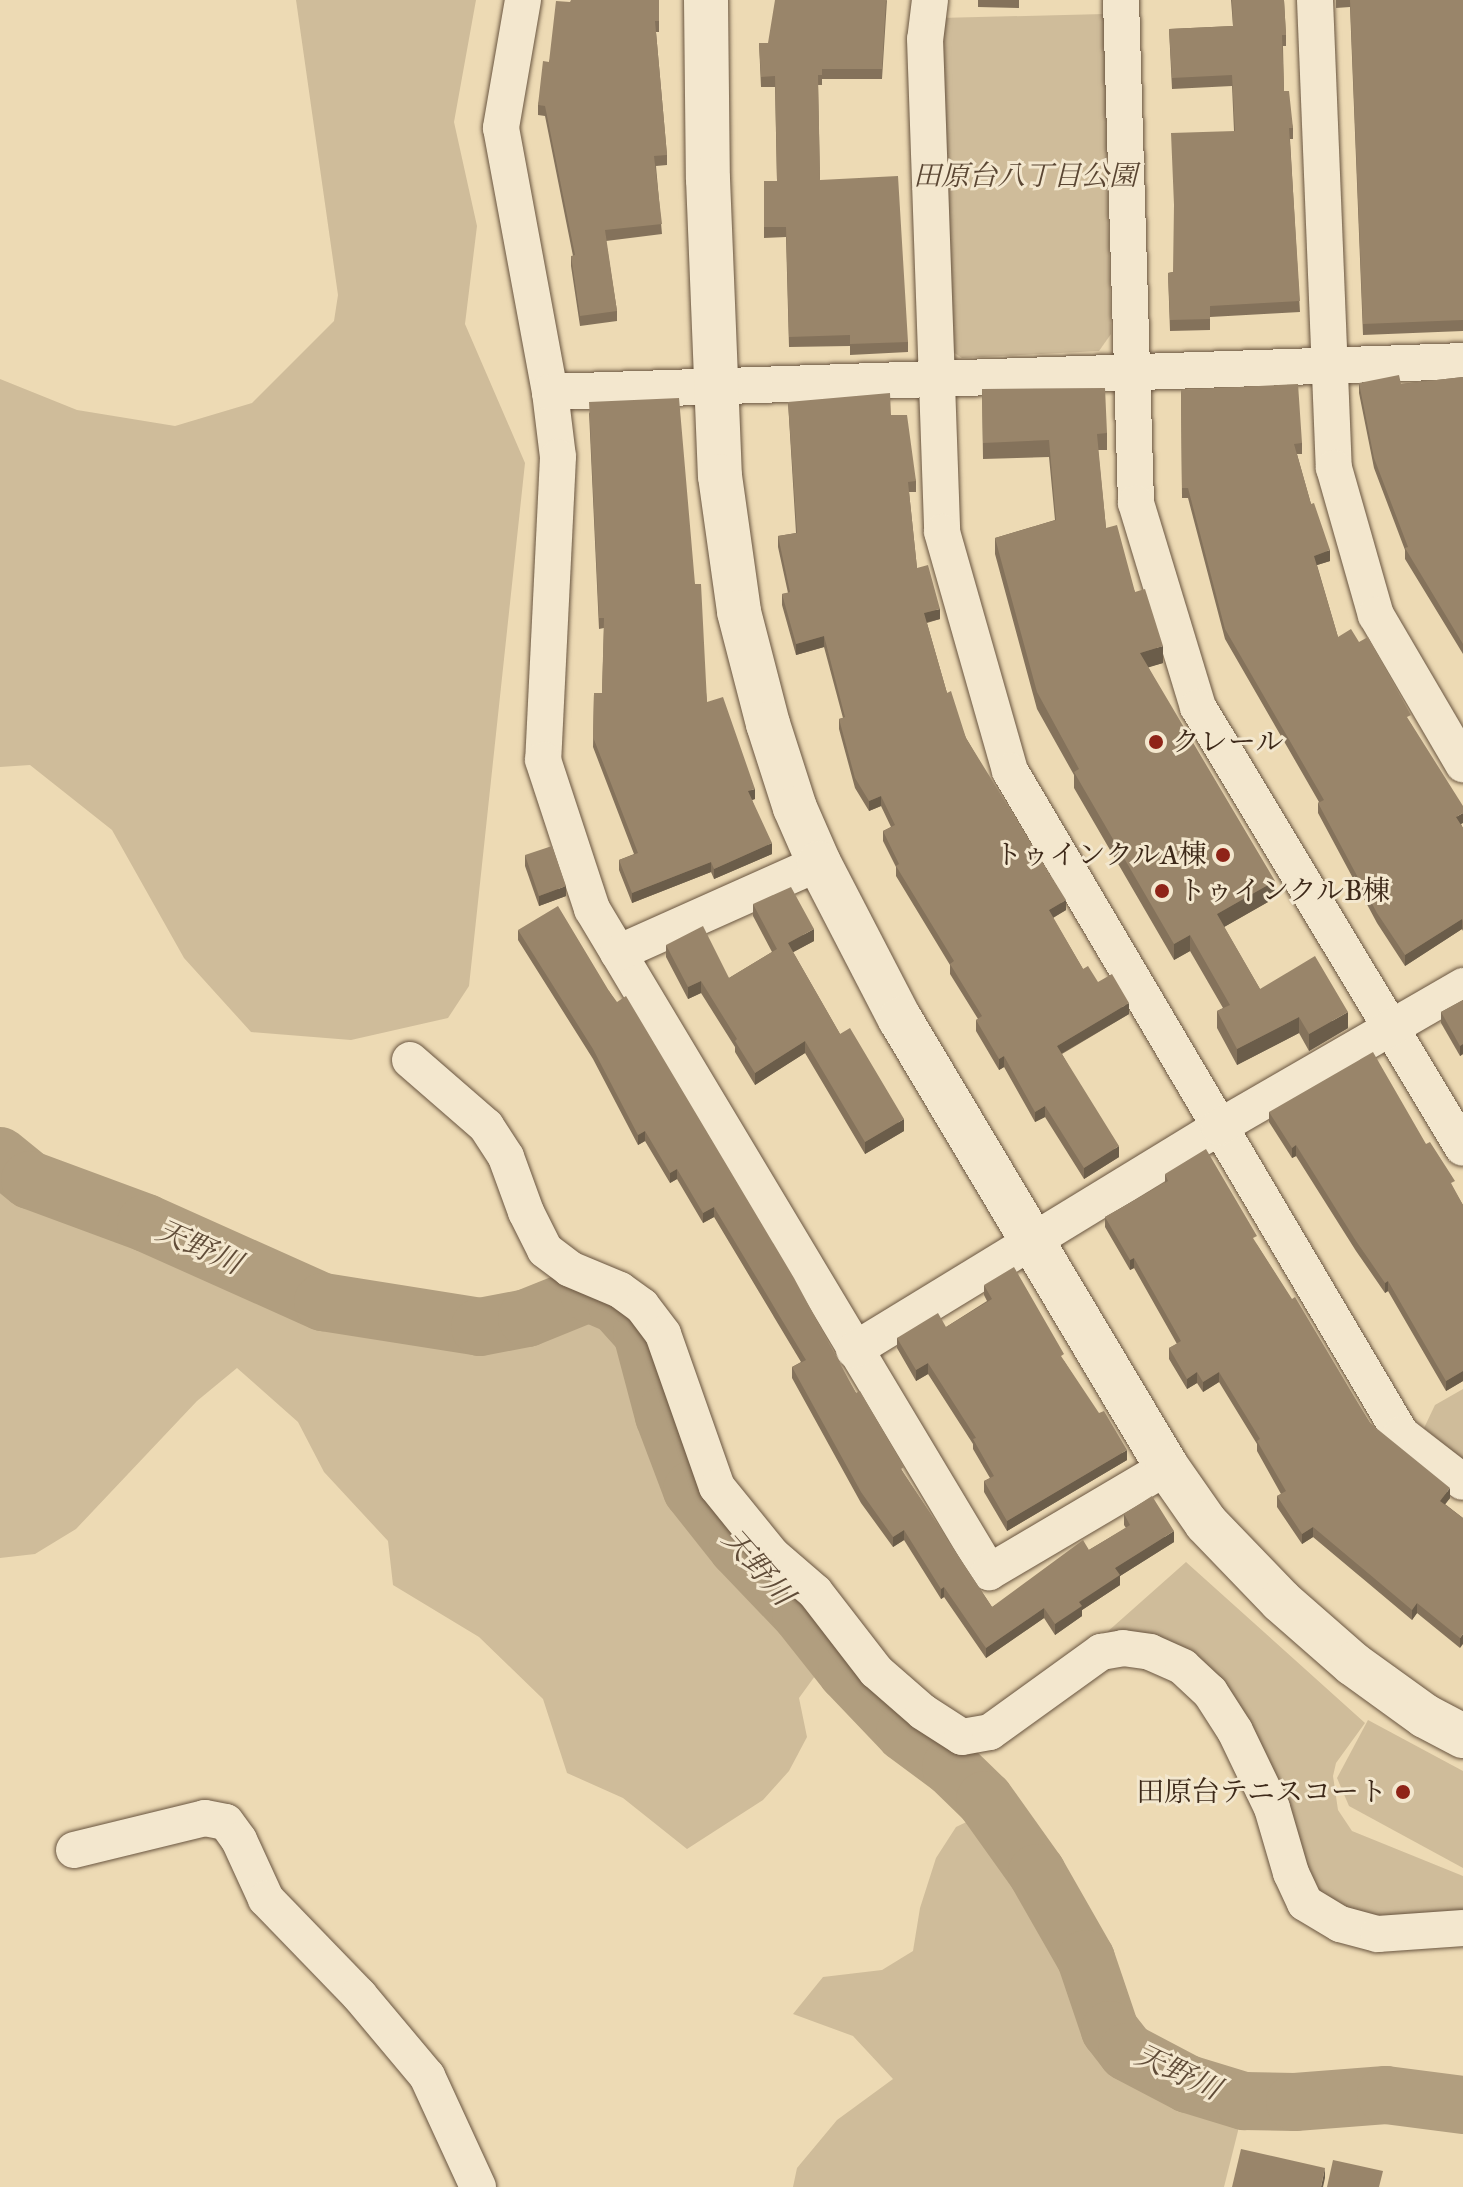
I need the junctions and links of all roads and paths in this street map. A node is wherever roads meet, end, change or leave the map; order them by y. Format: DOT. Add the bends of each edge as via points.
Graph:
graph roads {
  1 [pos="523,0"];
  2 [pos="706,0"];
  3 [pos="930,0"];
  4 [pos="1121,0"];
  5 [pos="1315,0"];
  6 [pos="1463,361"];
  7 [pos="1330,363"];
  8 [pos="1132,372"];
  9 [pos="935,381"];
  10 [pos="717,388"];
  11 [pos="550,392"];
  12 [pos="1463,764"];
  13 [pos="819,863"];
  14 [pos="618,953"];
  15 [pos="1463,986"];
  16 [pos="1392,1028"];
  17 [pos="410,1060"];
  18 [pos="1219,1127"];
  19 [pos="1463,1148"];
  20 [pos="1033,1244"];
  21 [pos="854,1350"];
  22 [pos="1167,1467"];
  23 [pos="1463,1482"];
  24 [pos="1463,1736"];
  25 [pos="74,1850"];
  26 [pos="1463,1928"];
  27 [pos="478,2187"];
  1 -- 11 [label="street" via="501,128"];
  2 -- 10 [label="street"];
  3 -- 9 [label="street" via="925,39"];
  4 -- 8 [label="street"];
  5 -- 7 [label="street"];
  6 -- 7 [label="street"];
  7 -- 8 [label="street"];
  7 -- 12 [label="street" via="1334,468 1376,615"];
  8 -- 9 [label="street"];
  8 -- 16 [label="street" via="1136,503 1198,707"];
  9 -- 10 [label="street"];
  9 -- 18 [label="street" via="942,532 1010,771"];
  10 -- 11 [label="street"];
  10 -- 13 [label="street" via="720,476 739,612 772,738"];
  11 -- 14 [label="street" via="558,457 543,760 592,909"];
  13 -- 14 [label="street"];
  13 -- 20 [label="street" via="900,1019"];
  14 -- 21 [label="street"];
  15 -- 16 [label="street"];
  16 -- 18 [label="street"];
  16 -- 19 [label="street"];
  17 -- 26 [label="street" via="486,1126 506,1157 545,1250 642,1306 663,1334 717,1487 772,1555 815,1592 876,1671 923,1712 962,1737 990,1732 1101,1652 1150,1652 1183,1667 1210,1692 1235,1731 1272,1808 1305,1903 1340,1924 1378,1934"];
  18 -- 20 [label="street"];
  18 -- 23 [label="street" via="1401,1434"];
  20 -- 21 [label="street"];
  20 -- 22 [label="street"];
  21 -- 22 [label="street" via="989,1572"];
  22 -- 24 [label="street" via="1206,1523 1281,1601 1353,1664 1425,1716"];
  25 -- 27 [label="street" via="205,1818 226,1822 266,1899 359,1995 427,2076"];
}
